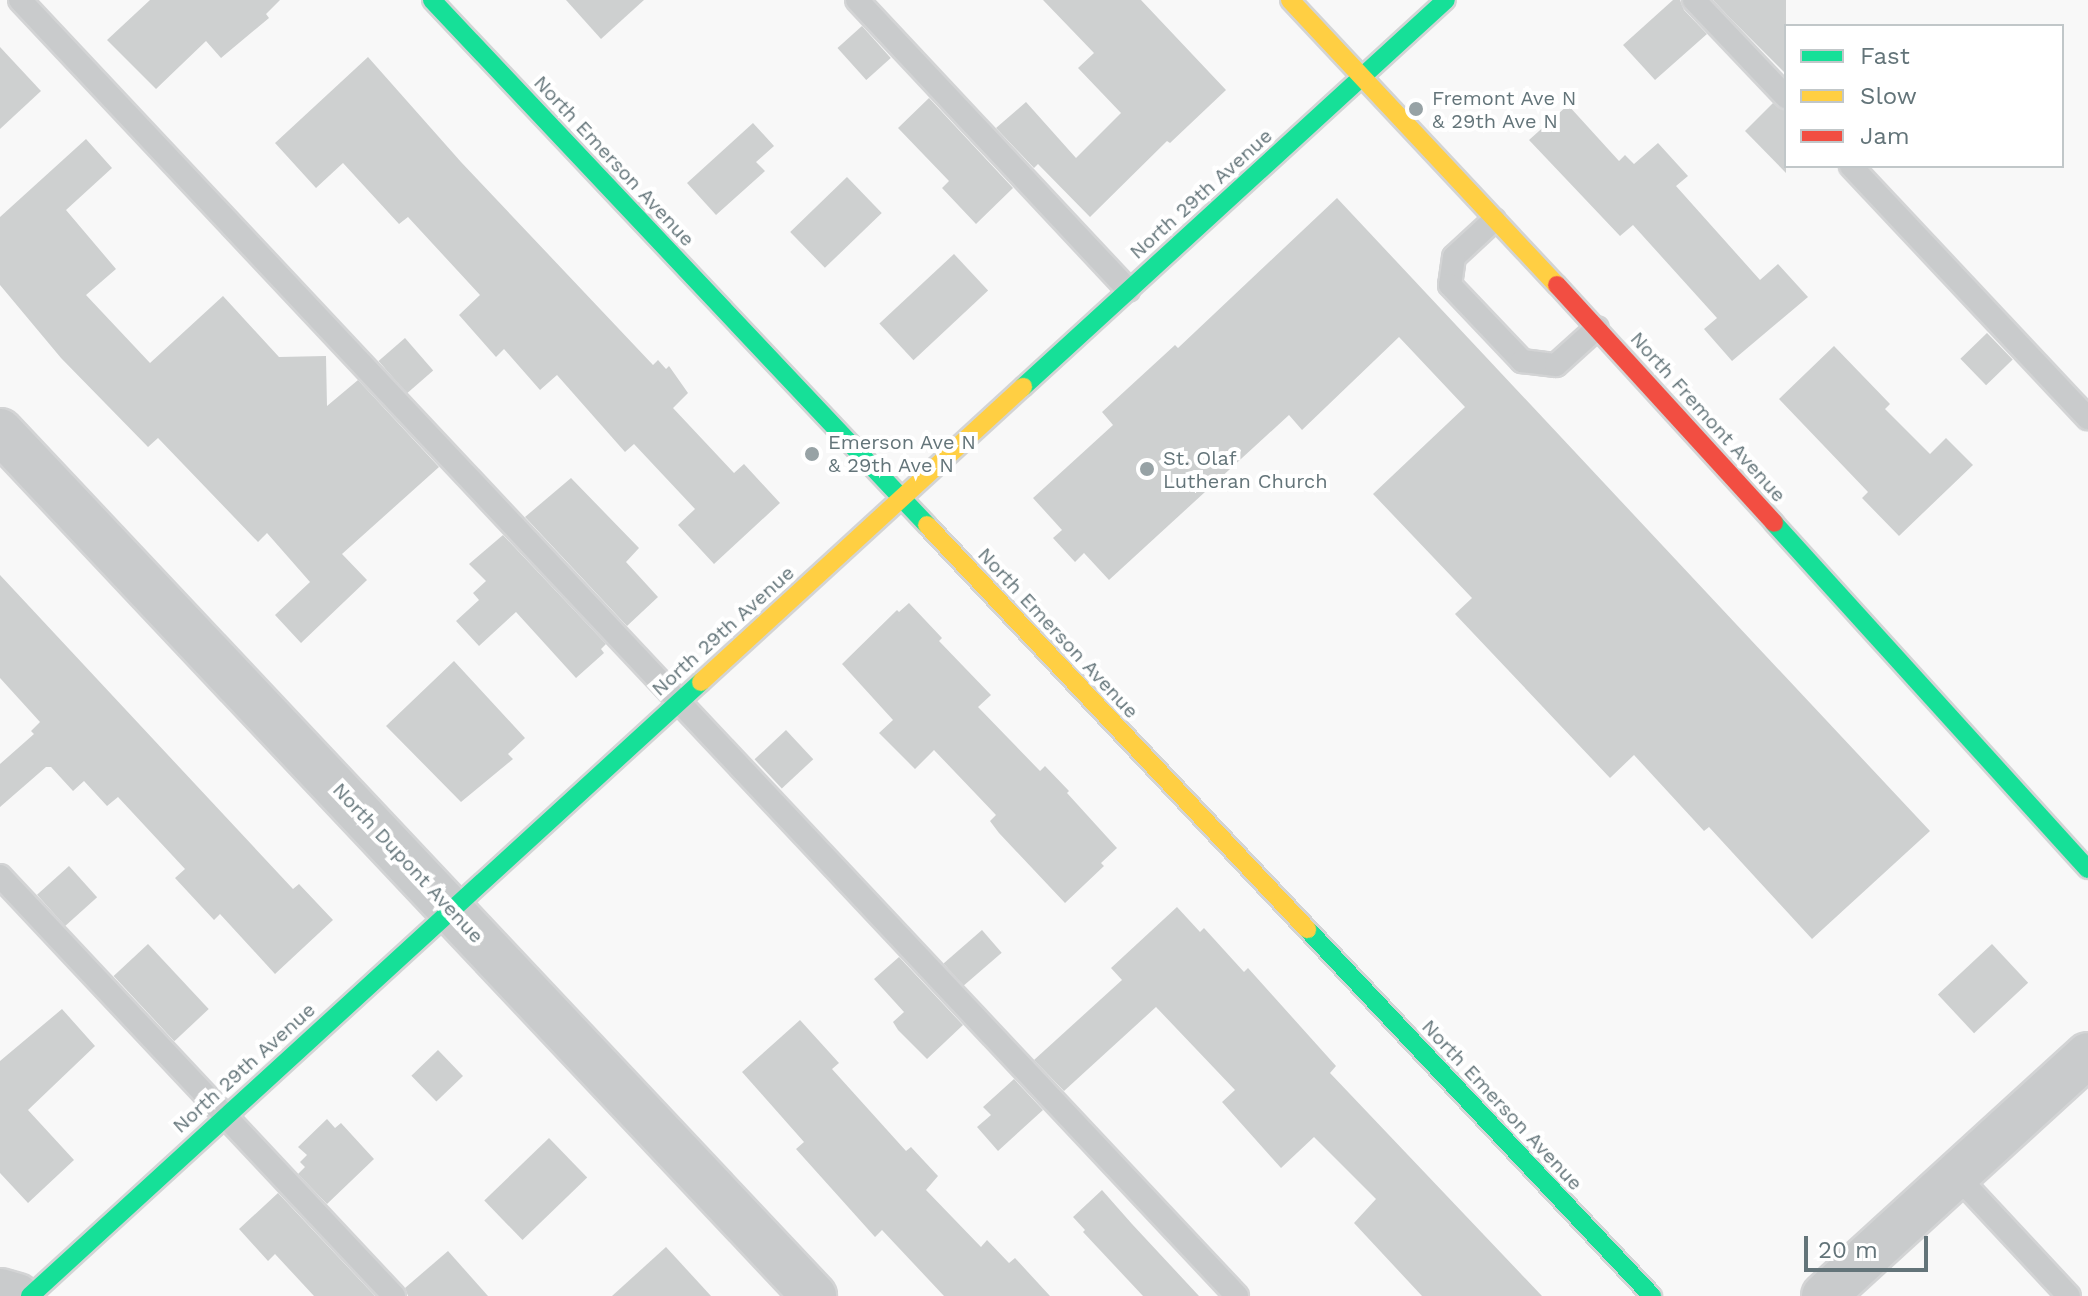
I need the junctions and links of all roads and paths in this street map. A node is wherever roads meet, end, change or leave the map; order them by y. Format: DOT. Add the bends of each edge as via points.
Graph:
graph roads {
  1 [pos="20,0"];
  2 [pos="432,0"];
  3 [pos="857,0"];
  4 [pos="1290,0"];
  5 [pos="1446,0"];
  6 [pos="1694,0"];
  7 [pos="1363,77"];
  8 [pos="1784,95"];
  9 [pos="1853,168"];
  10 [pos="1494,220"];
  11 [pos="1128,290"];
  12 [pos="1597,328"];
  13 [pos="2088,418"];
  14 [pos="0,431"];
  15 [pos="900,499"];
  16 [pos="678,701"];
  17 [pos="2088,869"];
  18 [pos="0,876"];
  19 [pos="452,910"];
  20 [pos="2088,1055"];
  21 [pos="224,1115"];
  22 [pos="1957,1176"];
  23 [pos="0,1291"];
  24 [pos="17,1296"];
  25 [pos="30,1296"];
  26 [pos="394,1296"];
  27 [pos="814,1296"];
  28 [pos="1237,1296"];
  29 [pos="1652,1296"];
  30 [pos="1824,1296"];
  31 [pos="2069,1296"];
  1 -- 16 [label="lane"];
  2 -- 15 [label="street, North Emerson Avenue"];
  3 -- 11 [label="lane"];
  4 -- 7 [label="street, North Fremont Avenue"];
  5 -- 7 [label="street, North 29th Avenue"];
  6 -- 8 [label="lane"];
  7 -- 10 [label="street, North Fremont Avenue"];
  7 -- 11 [label="street, North 29th Avenue"];
  9 -- 13 [label="lane"];
  10 -- 12 [label="street, North Fremont Avenue"];
  10 -- 12 [label="lane" via="1454,257 1450,285 1522,361 1556,365"];
  11 -- 15 [label="street, North 29th Avenue"];
  12 -- 17 [label="street, North Fremont Avenue"];
  14 -- 19 [label="street, North Dupont Avenue"];
  15 -- 16 [label="street, North 29th Avenue"];
  15 -- 29 [label="street, North Emerson Avenue"];
  16 -- 19 [label="street, North 29th Avenue"];
  16 -- 28 [label="lane"];
  18 -- 21 [label="lane"];
  19 -- 21 [label="street, North 29th Avenue"];
  19 -- 27 [label="street, North Dupont Avenue"];
  20 -- 22 [label="street"];
  21 -- 25 [label="street, North 29th Avenue"];
  21 -- 26 [label="lane"];
  22 -- 30 [label="street"];
  22 -- 31 [label="lane"];
  23 -- 24 [label="street"];
}
